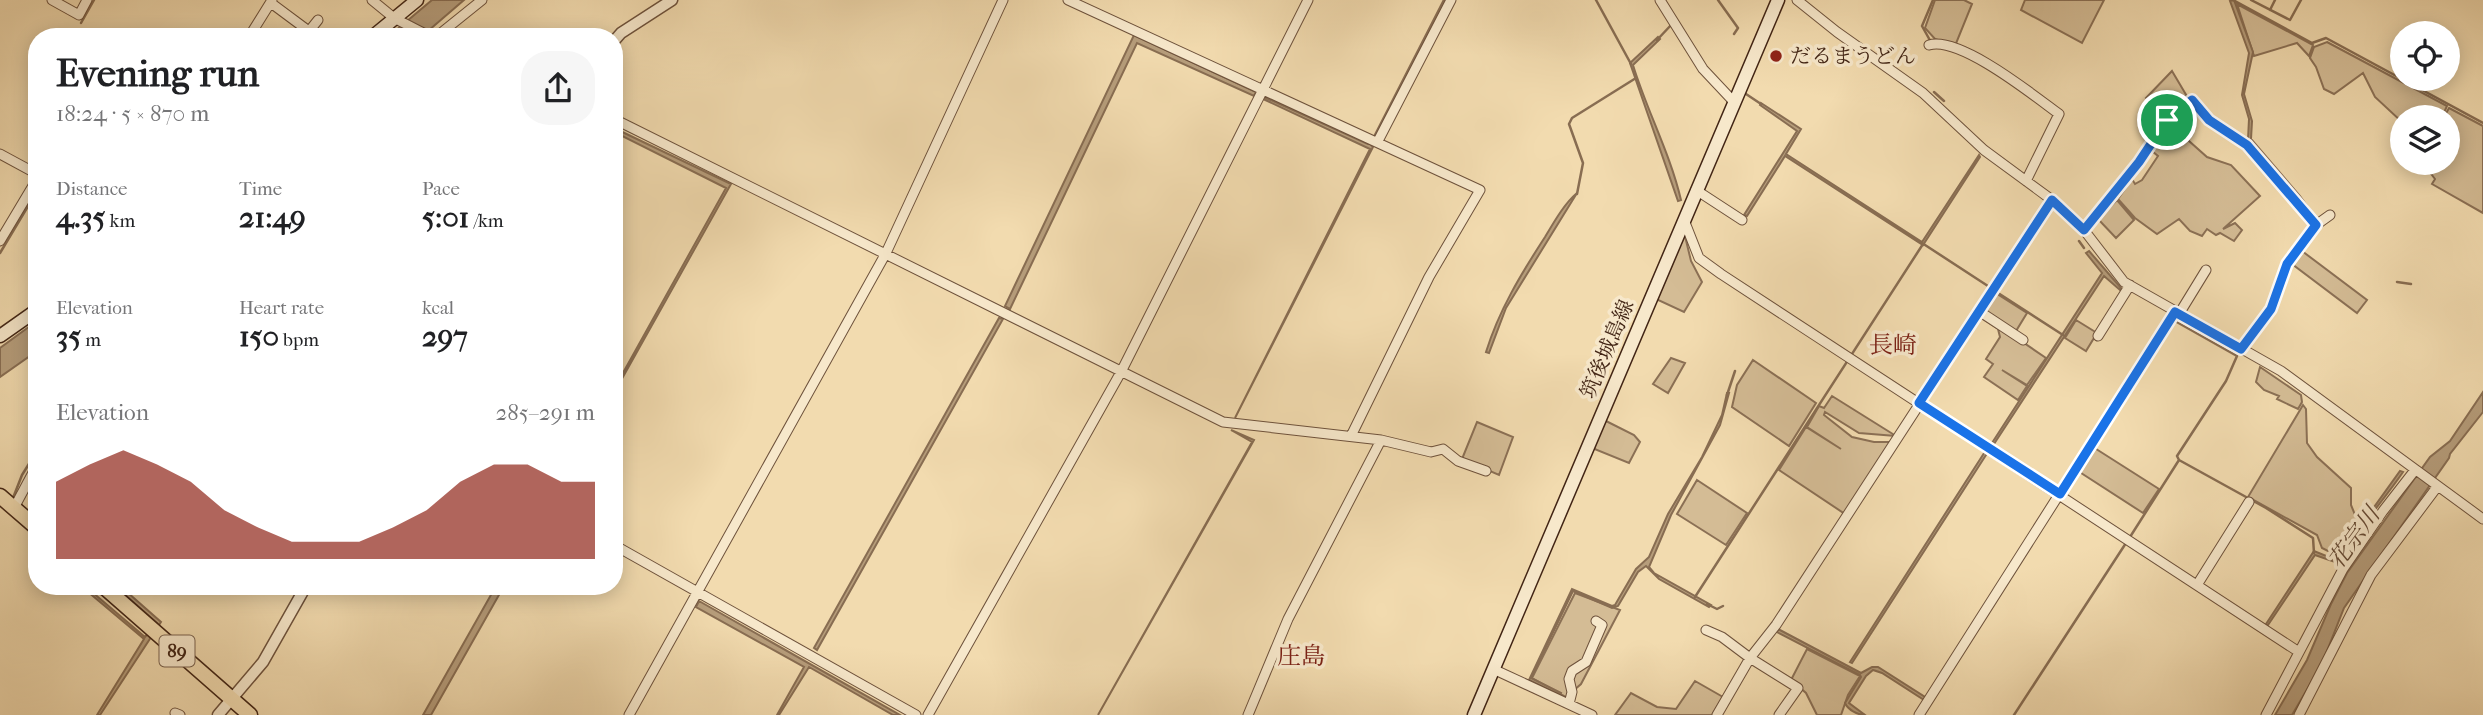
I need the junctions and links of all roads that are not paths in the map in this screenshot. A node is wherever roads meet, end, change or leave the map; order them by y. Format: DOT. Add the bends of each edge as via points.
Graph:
graph roads {
  1 [pos="52,0"];
  2 [pos="88,0"];
  3 [pos="372,0"];
  4 [pos="417,0"];
  5 [pos="482,0"];
  6 [pos="672,0"];
  7 [pos="1003,0"];
  8 [pos="1068,0"];
  9 [pos="1308,0"];
  10 [pos="1451,0"];
  11 [pos="1660,0"];
  12 [pos="1778,0"];
  13 [pos="1797,0"];
  14 [pos="272,2"];
  15 [pos="318,20"];
  16 [pos="397,20"];
  17 [pos="255,28"];
  18 [pos="305,28"];
  19 [pos="312,28"];
  20 [pos="385,28"];
  21 [pos="414,28"];
  22 [pos="443,28"];
  23 [pos="623,32"];
  24 [pos="1929,45"];
  25 [pos="1263,89"];
  26 [pos="1734,102"];
  27 [pos="623,123"];
  28 [pos="1378,141"];
  29 [pos="0,154"];
  30 [pos="28,171"];
  31 [pos="2026,181"];
  32 [pos="1696,190"];
  33 [pos="28,193"];
  34 [pos="2052,200"];
  35 [pos="2330,215"];
  36 [pos="1684,218"];
  37 [pos="1742,220"];
  38 [pos="2316,225"];
  39 [pos="2084,230"];
  40 [pos="0,242"];
  41 [pos="886,253"];
  42 [pos="2206,270"];
  43 [pos="2130,285"];
  44 [pos="1979,310"];
  45 [pos="2177,313"];
  46 [pos="28,316"];
  47 [pos="0,336"];
  48 [pos="2098,336"];
  49 [pos="2023,340"];
  50 [pos="2241,349"];
  51 [pos="1121,372"];
  52 [pos="1919,403"];
  53 [pos="1351,436"];
  54 [pos="1381,440"];
  55 [pos="1486,471"];
  56 [pos="2416,471"];
  57 [pos="28,482"];
  58 [pos="2436,486"];
  59 [pos="2060,494"];
  60 [pos="0,496"];
  61 [pos="2249,502"];
  62 [pos="14,508"];
  63 [pos="2483,519"];
  64 [pos="28,520"];
  65 [pos="623,550"];
  66 [pos="2197,585"];
  67 [pos="698,592"];
  68 [pos="113,595"];
  69 [pos="301,595"];
  70 [pos="1596,621"];
  71 [pos="1706,630"];
  72 [pos="2299,652"];
  73 [pos="1750,658"];
  74 [pos="1493,669"];
  75 [pos="231,698"];
  76 [pos="1569,704"];
  77 [pos="218,715"];
  78 [pos="250,715"];
  79 [pos="629,715"];
  80 [pos="916,715"];
  81 [pos="928,715"];
  82 [pos="1248,715"];
  83 [pos="1474,715"];
  84 [pos="1592,715"];
  85 [pos="1717,715"];
  86 [pos="1779,715"];
  87 [pos="1919,715"];
  88 [pos="2266,715"];
  89 [pos="2299,715"];
  1 -- 2 [label="street" via="79,15"];
  3 -- 16 [label="street"];
  4 -- 16 [label="main road"];
  5 -- 22 [label="street"];
  6 -- 23 [label="street"];
  7 -- 41 [label="street"];
  8 -- 25 [label="street"];
  9 -- 25 [label="street"];
  10 -- 28 [label="street"];
  11 -- 26 [label="street" via="1703,69"];
  12 -- 26 [label="main road, 筑後城島線"];
  13 -- 31 [label="street" via="1923,93 1984,150"];
  14 -- 17 [label="street"];
  14 -- 18 [label="street"];
  15 -- 19 [label="street"];
  16 -- 20 [label="main road"];
  16 -- 21 [label="street"];
  24 -- 31 [label="street" via="1938,43 1985,62 2059,114"];
  25 -- 28 [label="street"];
  25 -- 51 [label="street"];
  26 -- 32 [label="main road, 筑後城島線"];
  27 -- 41 [label="street"];
  28 -- 53 [label="street" via="1480,190 1429,277"];
  29 -- 30 [label="street"];
  31 -- 34 [label="street"];
  32 -- 36 [label="main road, 筑後城島線"];
  32 -- 37 [label="street"];
  33 -- 40 [label="street"];
  34 -- 39 [label="street"];
  34 -- 44 [label="street"];
  35 -- 38 [label="street"];
  36 -- 52 [label="street" via="1699,258"];
  36 -- 74 [label="main road, 筑後城島線"];
  38 -- 39 [label="street" via="2247,145 2209,120 2192,100 2167,120"];
  38 -- 50 [label="street" via="2287,264 2271,309"];
  39 -- 43 [label="street"];
  41 -- 51 [label="street"];
  41 -- 67 [label="street"];
  42 -- 45 [label="street"];
  43 -- 45 [label="street"];
  43 -- 48 [label="street"];
  44 -- 49 [label="street"];
  44 -- 52 [label="street"];
  45 -- 50 [label="street"];
  45 -- 59 [label="street"];
  46 -- 47 [label="main road"];
  50 -- 56 [label="street" via="2281,371"];
  51 -- 53 [label="street" via="1223,422"];
  51 -- 81 [label="street"];
  52 -- 59 [label="street"];
  52 -- 73 [label="street"];
  53 -- 54 [label="street"];
  54 -- 55 [label="street" via="1431,452 1443,449 1458,461"];
  54 -- 82 [label="street" via="1288,619"];
  56 -- 58 [label="street"];
  56 -- 72 [label="street" via="2343,569"];
  57 -- 62 [label="street"];
  58 -- 63 [label="street"];
  58 -- 89 [label="street" via="2371,575"];
  59 -- 66 [label="street"];
  59 -- 87 [label="street"];
  60 -- 62 [label="main road"];
  61 -- 66 [label="street"];
  62 -- 64 [label="main road"];
  65 -- 67 [label="street"];
  66 -- 72 [label="street"];
  67 -- 79 [label="street"];
  67 -- 80 [label="street"];
  68 -- 75 [label="main road, 89"];
  69 -- 75 [label="street" via="263,662"];
  70 -- 76 [label="street" via="1602,625 1586,662 1572,671 1569,679"];
  71 -- 73 [label="street"];
  72 -- 88 [label="street"];
  73 -- 85 [label="street"];
  73 -- 86 [label="street" via="1798,688"];
  74 -- 76 [label="street"];
  74 -- 83 [label="main road, 筑後城島線"];
  75 -- 77 [label="street"];
  75 -- 78 [label="main road, 89"];
  76 -- 84 [label="street"];
}
